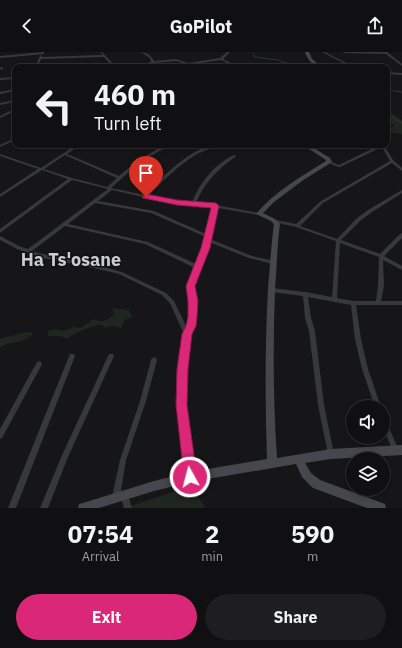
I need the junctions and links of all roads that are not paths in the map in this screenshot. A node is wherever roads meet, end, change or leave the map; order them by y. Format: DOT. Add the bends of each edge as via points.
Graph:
graph roads {
  1 [pos="43,52"];
  2 [pos="101,52"];
  3 [pos="142,52"];
  4 [pos="229,52"];
  5 [pos="307,52"];
  6 [pos="323,52"];
  7 [pos="344,52"];
  8 [pos="104,56"];
  9 [pos="0,57"];
  10 [pos="40,58"];
  11 [pos="221,58"];
  12 [pos="153,62"];
  13 [pos="37,64"];
  14 [pos="112,64"];
  15 [pos="148,64"];
  16 [pos="232,64"];
  17 [pos="316,64"];
  18 [pos="347,64"];
  19 [pos="402,65"];
  20 [pos="390,73"];
  21 [pos="395,74"];
  22 [pos="402,74"];
  23 [pos="402,77"];
  24 [pos="12,78"];
  25 [pos="0,80"];
  26 [pos="12,88"];
  27 [pos="0,93"];
  28 [pos="12,102"];
  29 [pos="0,104"];
  30 [pos="11,112"];
  31 [pos="0,117"];
  32 [pos="12,140"];
  33 [pos="0,146"];
  34 [pos="74,148"];
  35 [pos="164,148"];
  36 [pos="207,148"];
  37 [pos="311,148"];
  38 [pos="376,148"];
  39 [pos="384,148"];
  40 [pos="65,154"];
  41 [pos="0,155"];
  42 [pos="234,156"];
  43 [pos="392,161"];
  44 [pos="329,162"];
  45 [pos="42,170"];
  46 [pos="402,170"];
  47 [pos="119,178"];
  48 [pos="71,179"];
  49 [pos="110,189"];
  50 [pos="402,191"];
  51 [pos="0,196"];
  52 [pos="146,197"];
  53 [pos="96,202"];
  54 [pos="194,204"];
  55 [pos="216,206"];
  56 [pos="260,214"];
  57 [pos="276,221"];
  58 [pos="65,225"];
  59 [pos="297,226"];
  60 [pos="0,231"];
  61 [pos="402,235"];
  62 [pos="0,238"];
  63 [pos="209,238"];
  64 [pos="338,241"];
  65 [pos="29,251"];
  66 [pos="381,256"];
  67 [pos="273,262"];
  68 [pos="198,267"];
  69 [pos="402,268"];
  70 [pos="272,290"];
  71 [pos="305,294"];
  72 [pos="334,299"];
  73 [pos="353,303"];
  74 [pos="378,303"];
  75 [pos="402,303"];
  76 [pos="187,334"];
  77 [pos="72,356"];
  78 [pos="111,356"];
  79 [pos="154,360"];
  80 [pos="39,364"];
  81 [pos="376,400"];
  82 [pos="390,434"];
  83 [pos="0,436"];
  84 [pos="399,451"];
  85 [pos="331,454"];
  86 [pos="299,459"];
  87 [pos="272,462"];
  88 [pos="190,477"];
  89 [pos="120,496"];
  90 [pos="12,508"];
  91 [pos="44,508"];
  92 [pos="83,508"];
  93 [pos="128,508"];
  94 [pos="381,508"];
  1 -- 9 [label="street"];
  1 -- 10 [label="street"];
  2 -- 8 [label="street"];
  3 -- 12 [label="street"];
  4 -- 11 [label="street"];
  5 -- 17 [label="street" via="309,58"];
  6 -- 18 [label="street"];
  7 -- 19 [label="street" via="387,53"];
  8 -- 10 [label="street"];
  8 -- 14 [label="street"];
  10 -- 13 [label="street"];
  11 -- 12 [label="street" via="188,64 176,60"];
  11 -- 16 [label="street"];
  12 -- 15 [label="street"];
  20 -- 21 [label="street"];
  21 -- 22 [label="street"];
  21 -- 23 [label="street"];
  24 -- 25 [label="street"];
  26 -- 27 [label="street"];
  28 -- 29 [label="street"];
  30 -- 31 [label="street"];
  32 -- 33 [label="street"];
  34 -- 40 [label="street"];
  35 -- 47 [label="street" via="147,156"];
  36 -- 52 [label="street" via="178,166"];
  37 -- 44 [label="street"];
  38 -- 44 [label="street" via="339,166"];
  39 -- 43 [label="street"];
  40 -- 45 [label="street"];
  40 -- 47 [label="street"];
  41 -- 45 [label="street"];
  42 -- 54 [label="street" via="209,176"];
  43 -- 46 [label="street"];
  43 -- 59 [label="street" via="322,202"];
  44 -- 56 [label="street" via="300,180"];
  45 -- 48 [label="street"];
  45 -- 51 [label="street"];
  47 -- 49 [label="street"];
  48 -- 49 [label="street"];
  48 -- 60 [label="street"];
  49 -- 52 [label="street"];
  49 -- 53 [label="street"];
  50 -- 64 [label="street" via="364,216"];
  52 -- 54 [label="street"];
  53 -- 58 [label="street"];
  53 -- 63 [label="street" via="152,212"];
  54 -- 55 [label="street"];
  55 -- 56 [label="street"];
  55 -- 63 [label="street"];
  56 -- 57 [label="street"];
  57 -- 59 [label="street"];
  57 -- 67 [label="street"];
  58 -- 65 [label="street"];
  58 -- 68 [label="street" via="146,243"];
  59 -- 64 [label="street"];
  61 -- 66 [label="street"];
  62 -- 65 [label="street"];
  63 -- 67 [label="street" via="251,257"];
  63 -- 68 [label="street"];
  64 -- 66 [label="street"];
  64 -- 72 [label="street"];
  65 -- 76 [label="street" via="120,273 164,294 172,302"];
  66 -- 69 [label="street"];
  66 -- 74 [label="street"];
  67 -- 70 [label="street"];
  68 -- 76 [label="street" via="190,286 193,317"];
  70 -- 71 [label="street"];
  70 -- 87 [label="street" via="269,402"];
  71 -- 72 [label="street"];
  71 -- 85 [label="street" via="321,405"];
  72 -- 73 [label="street"];
  73 -- 74 [label="street"];
  73 -- 81 [label="street" via="358,339"];
  74 -- 75 [label="street"];
  76 -- 88 [label="street" via="182,405"];
  77 -- 90 [label="street"];
  78 -- 91 [label="street" via="68,448"];
  79 -- 89 [label="street" via="123,460"];
  80 -- 83 [label="street"];
  82 -- 84 [label="street"];
  84 -- 85 [label="street"];
  85 -- 86 [label="street"];
  86 -- 87 [label="street"];
  86 -- 94 [label="street" via="302,470 313,482"];
  87 -- 88 [label="street"];
  88 -- 89 [label="street"];
  89 -- 92 [label="street"];
  89 -- 93 [label="street"];
}
